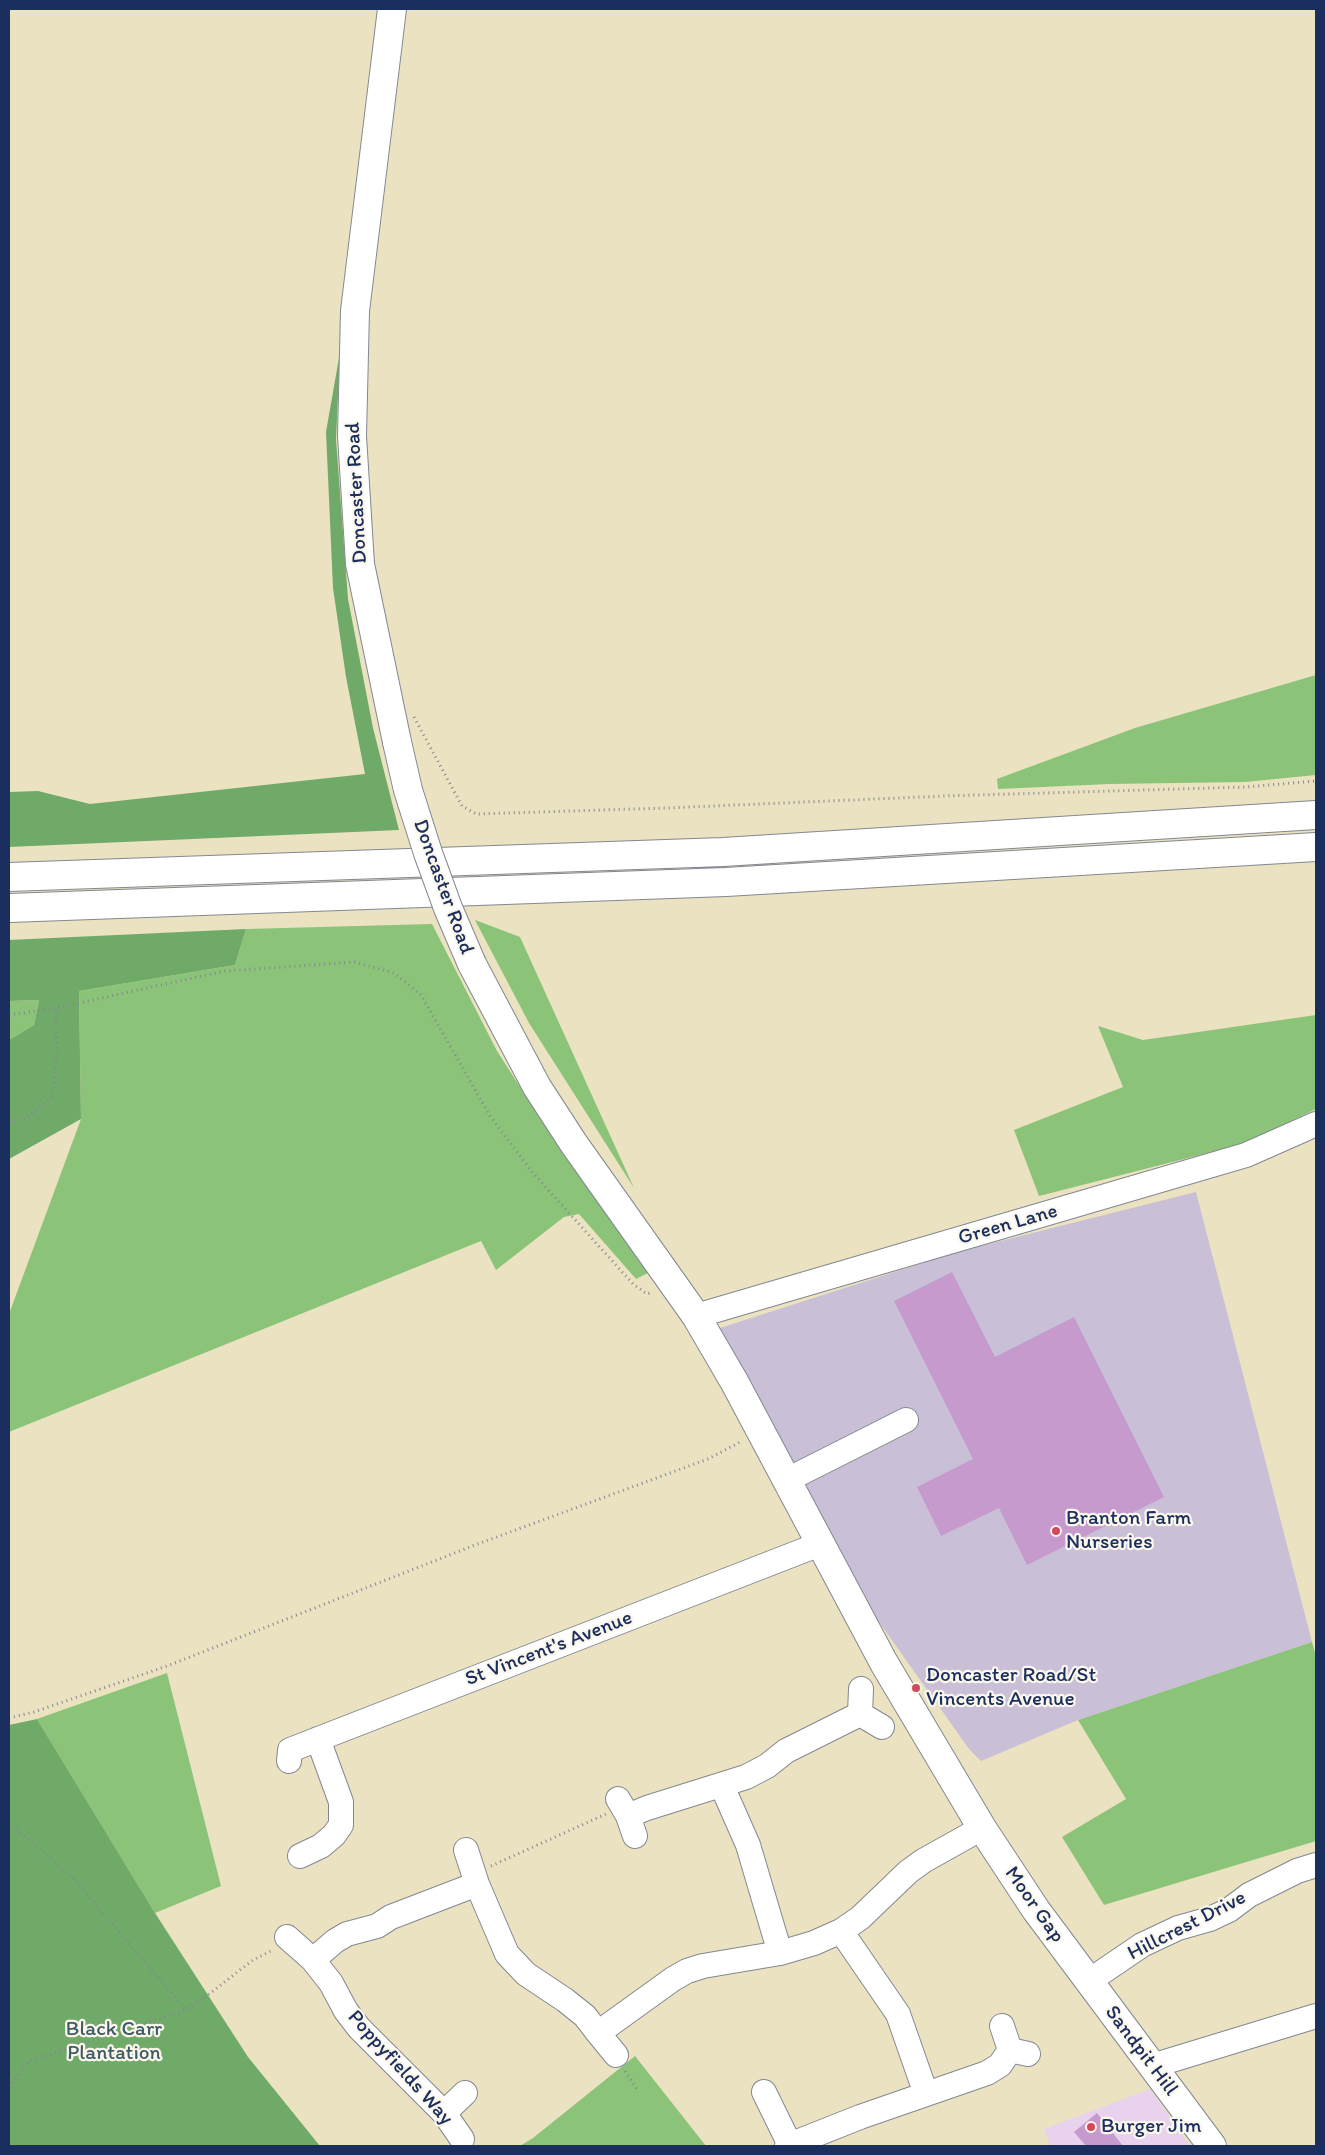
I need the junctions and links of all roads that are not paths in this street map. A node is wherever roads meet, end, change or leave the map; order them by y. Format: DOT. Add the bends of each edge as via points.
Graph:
graph roads {
  1 [pos="392,9"];
  2 [pos="1316,815"];
  3 [pos="1316,847"];
  4 [pos="9,877"];
  5 [pos="9,908"];
  6 [pos="1316,1124"];
  7 [pos="696,1316"];
  8 [pos="906,1420"];
  9 [pos="787,1480"];
  10 [pos="820,1544"];
  11 [pos="861,1689"];
  12 [pos="860,1714"];
  13 [pos="882,1727"];
  14 [pos="318,1739"];
  15 [pos="286,1750"];
  16 [pos="722,1786"];
  17 [pos="626,1814"];
  18 [pos="982,1828"];
  19 [pos="466,1850"];
  20 [pos="300,1856"];
  21 [pos="1316,1865"];
  22 [pos="476,1879"];
  23 [pos="841,1931"];
  24 [pos="289,1939"];
  25 [pos="780,1953"];
  26 [pos="313,1960"];
  27 [pos="1089,1981"];
  28 [pos="1316,2016"];
  29 [pos="1002,2026"];
  30 [pos="598,2033"];
  31 [pos="616,2055"];
  32 [pos="1152,2066"];
  33 [pos="764,2092"];
  34 [pos="465,2093"];
  35 [pos="926,2094"];
  36 [pos="444,2113"];
  37 [pos="462,2139"];
  38 [pos="789,2146"];
  39 [pos="1212,2146"];
  1 -- 7 [label="main road, Doncaster Road, bridge" via="355,311 352,436 360,564 390,713 408,790 428,853 472,964 537,1087"];
  2 -- 4 [label="main road" via="723,852"];
  3 -- 5 [label="main road" via="726,882"];
  6 -- 7 [label="street, Green Lane" via="1246,1154"];
  7 -- 9 [label="main road, Moor Gap"];
  8 -- 9 [label="street"];
  9 -- 10 [label="main road, Moor Gap"];
  10 -- 14 [label="street, St Vincent's Avenue"];
  10 -- 18 [label="main road, Moor Gap" via="884,1663"];
  11 -- 12 [label="street"];
  12 -- 13 [label="street"];
  12 -- 16 [label="street" via="786,1752 756,1773"];
  14 -- 15 [label="street, St Vincent's Avenue"];
  14 -- 20 [label="street" via="341,1802 342,1825 321,1846"];
  16 -- 17 [label="street"];
  16 -- 25 [label="street" via="748,1845"];
  18 -- 23 [label="street" via="923,1861"];
  18 -- 27 [label="main road, Moor Gap" via="1036,1910"];
  19 -- 22 [label="street"];
  21 -- 27 [label="street, Hillcrest Drive" via="1249,1895 1210,1919 1178,1928 1142,1945"];
  22 -- 26 [label="street" via="377,1926 347,1934"];
  22 -- 30 [label="street" via="507,1954 526,1974 585,2016"];
  23 -- 25 [label="street"];
  23 -- 35 [label="street" via="898,2014"];
  24 -- 26 [label="street, Poppyfields Way"];
  25 -- 30 [label="street" via="687,1971"];
  26 -- 36 [label="street, Poppyfields Way" via="359,2028"];
  27 -- 32 [label="main road, Sandpit Hill"];
  28 -- 32 [label="street"];
  29 -- 35 [label="street" via="1019,2052 987,2073"];
  30 -- 31 [label="street"];
  32 -- 39 [label="main road, Sandpit Hill"];
  33 -- 38 [label="street"];
  34 -- 36 [label="street"];
  35 -- 38 [label="street"];
  36 -- 37 [label="street, Poppyfields Way"];
}
